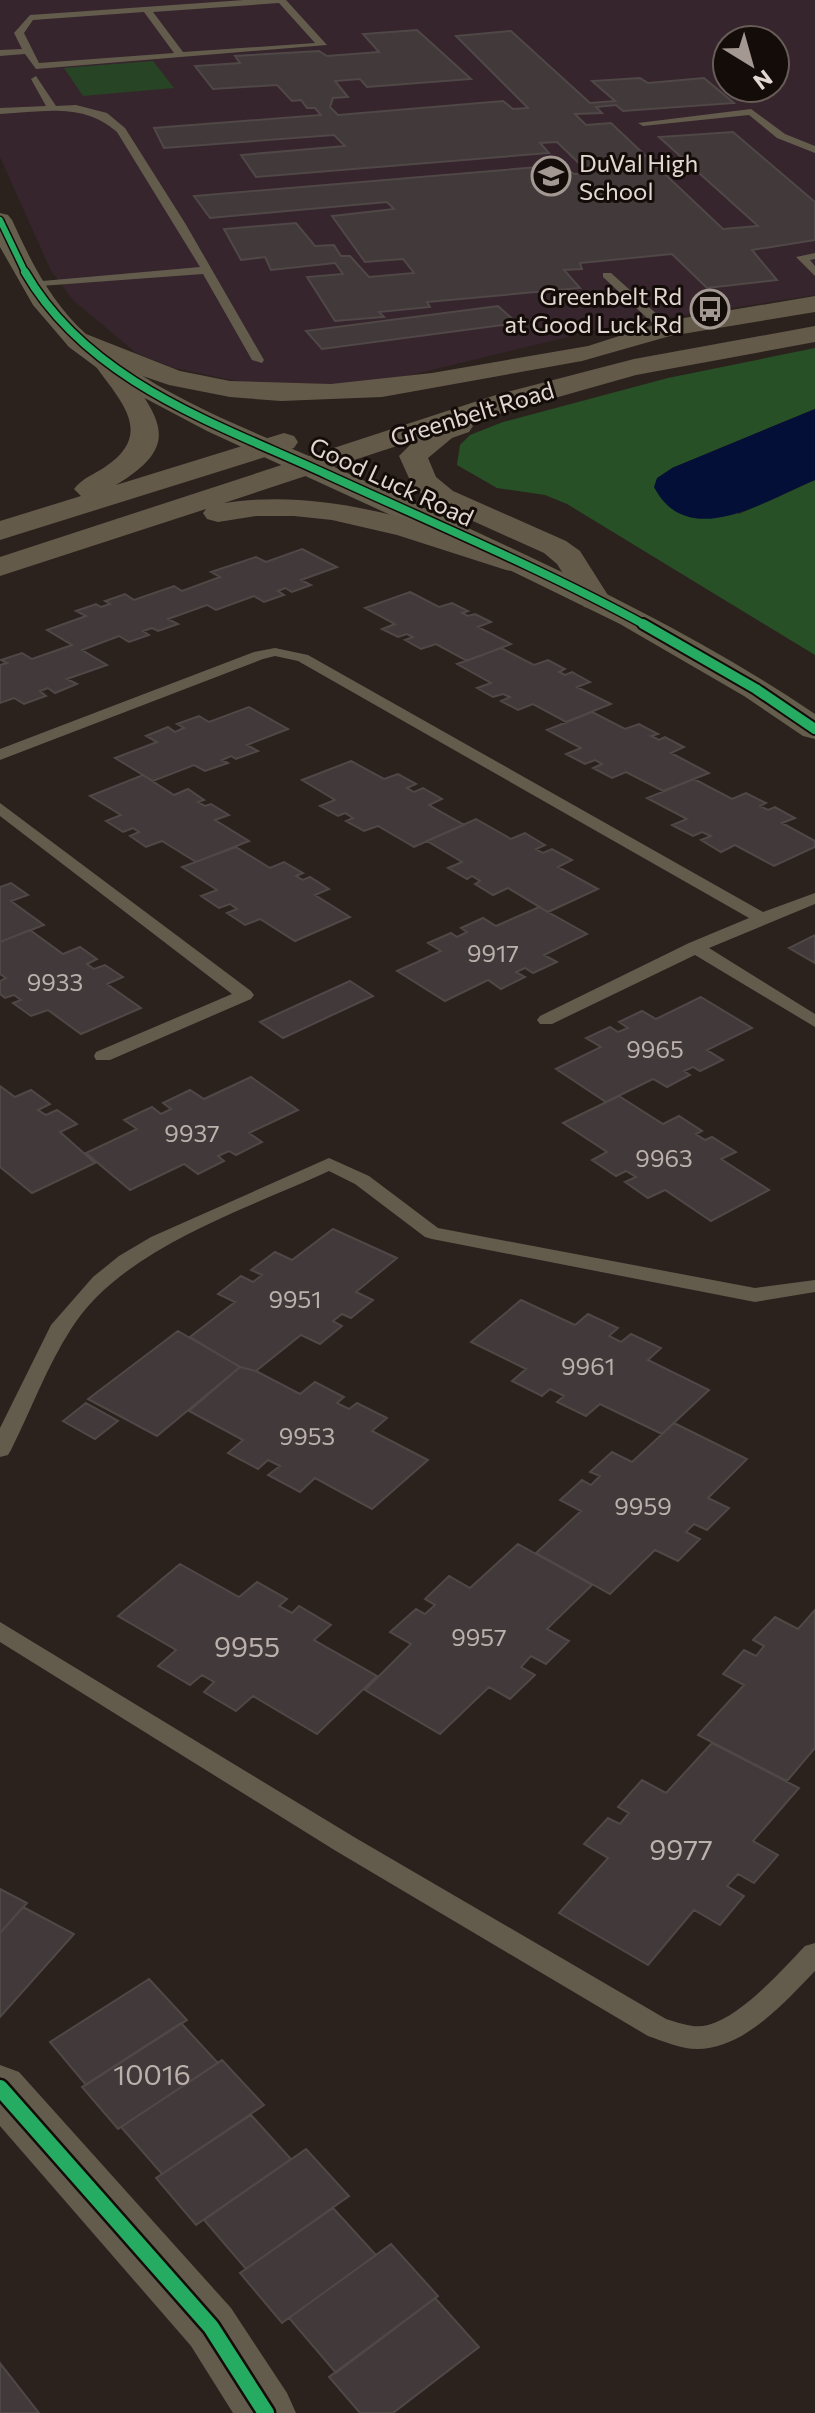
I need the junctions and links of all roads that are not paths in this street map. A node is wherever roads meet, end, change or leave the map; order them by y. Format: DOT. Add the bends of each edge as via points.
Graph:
graph roads {
  1 [pos="147,10"];
  2 [pos="27,51"];
  3 [pos="0,53"];
  4 [pos="180,55"];
  5 [pos="36,79"];
  6 [pos="52,108"];
  7 [pos="0,111"];
  8 [pos="643,123"];
  9 [pos="815,150"];
  10 [pos="0,220"];
  11 [pos="815,256"];
  12 [pos="207,270"];
  13 [pos="815,273"];
  14 [pos="607,275"];
  15 [pos="31,285"];
  16 [pos="815,304"];
  17 [pos="666,329"];
  18 [pos="815,334"];
  19 [pos="77,340"];
  20 [pos="738,348"];
  21 [pos="593,351"];
  22 [pos="258,360"];
  23 [pos="105,361"];
  24 [pos="352,419"];
  25 [pos="308,434"];
  26 [pos="267,447"];
  27 [pos="307,465"];
  28 [pos="34,520"];
  29 [pos="0,531"];
  30 [pos="517,563"];
  31 [pos="0,569"];
  32 [pos="595,600"];
  33 [pos="815,729"];
  34 [pos="0,755"];
  35 [pos="0,808"];
  36 [pos="815,898"];
  37 [pos="761,918"];
  38 [pos="695,947"];
  39 [pos="546,1020"];
  40 [pos="815,1022"];
  41 [pos="103,1056"];
  42 [pos="815,1286"];
  43 [pos="0,1450"];
  44 [pos="0,1631"];
  45 [pos="815,1954"];
  46 [pos="0,2088"];
  47 [pos="266,2413"];
  1 -- 2 [label="lane" via="30,18 14,33"];
  1 -- 4 [label="lane"];
  1 -- 4 [label="lane" via="281,0 322,45"];
  2 -- 3 [label="lane"];
  2 -- 4 [label="lane" via="36,66"];
  5 -- 6 [label="lane"];
  6 -- 7 [label="lane"];
  6 -- 12 [label="lane" via="104,115 121,130"];
  8 -- 9 [label="lane" via="751,112 781,136"];
  10 -- 15 [label="main road, Good Luck Road"];
  11 -- 13 [label="lane" via="802,257"];
  12 -- 15 [label="lane"];
  12 -- 22 [label="lane"];
  14 -- 17 [label="lane"];
  15 -- 19 [label="main road, Good Luck Road"];
  16 -- 17 [label="main road, Greenbelt Road"];
  17 -- 21 [label="main road, Greenbelt Road"];
  18 -- 20 [label="main road, Greenbelt Road"];
  19 -- 21 [label="main road" via="177,379 289,395 387,390"];
  19 -- 23 [label="main road, Good Luck Road"];
  20 -- 27 [label="main road, Greenbelt Road" via="634,367 509,400"];
  20 -- 32 [label="main road" via="455,427 413,456 423,481 443,497 569,558"];
  21 -- 24 [label="main road, Greenbelt Road"];
  23 -- 26 [label="main road, Good Luck Road" via="181,406"];
  23 -- 28 [label="main road" via="147,421 143,448 121,471"];
  25 -- 26 [label="main road"];
  26 -- 27 [label="main road, Good Luck Road"];
  26 -- 28 [label="main road"];
  27 -- 30 [label="main road, Good Luck Road"];
  27 -- 31 [label="main road, Greenbelt Road"];
  28 -- 29 [label="main road"];
  30 -- 31 [label="main road" via="376,519 266,506 228,510"];
  30 -- 32 [label="main road, Good Luck Road"];
  32 -- 33 [label="main road, Good Luck Road" via="706,660"];
  34 -- 37 [label="lane" via="259,655 291,654"];
  35 -- 41 [label="lane" via="245,995"];
  36 -- 37 [label="lane"];
  37 -- 38 [label="lane"];
  38 -- 39 [label="lane"];
  38 -- 40 [label="lane"];
  42 -- 43 [label="lane" via="755,1295 432,1233 362,1180 329,1164 158,1241 100,1282 62,1325"];
  44 -- 45 [label="lane" via="345,1844 658,2028 697,2039 725,2029 750,2016"];
  46 -- 47 [label="street" via="211,2327"];
}
